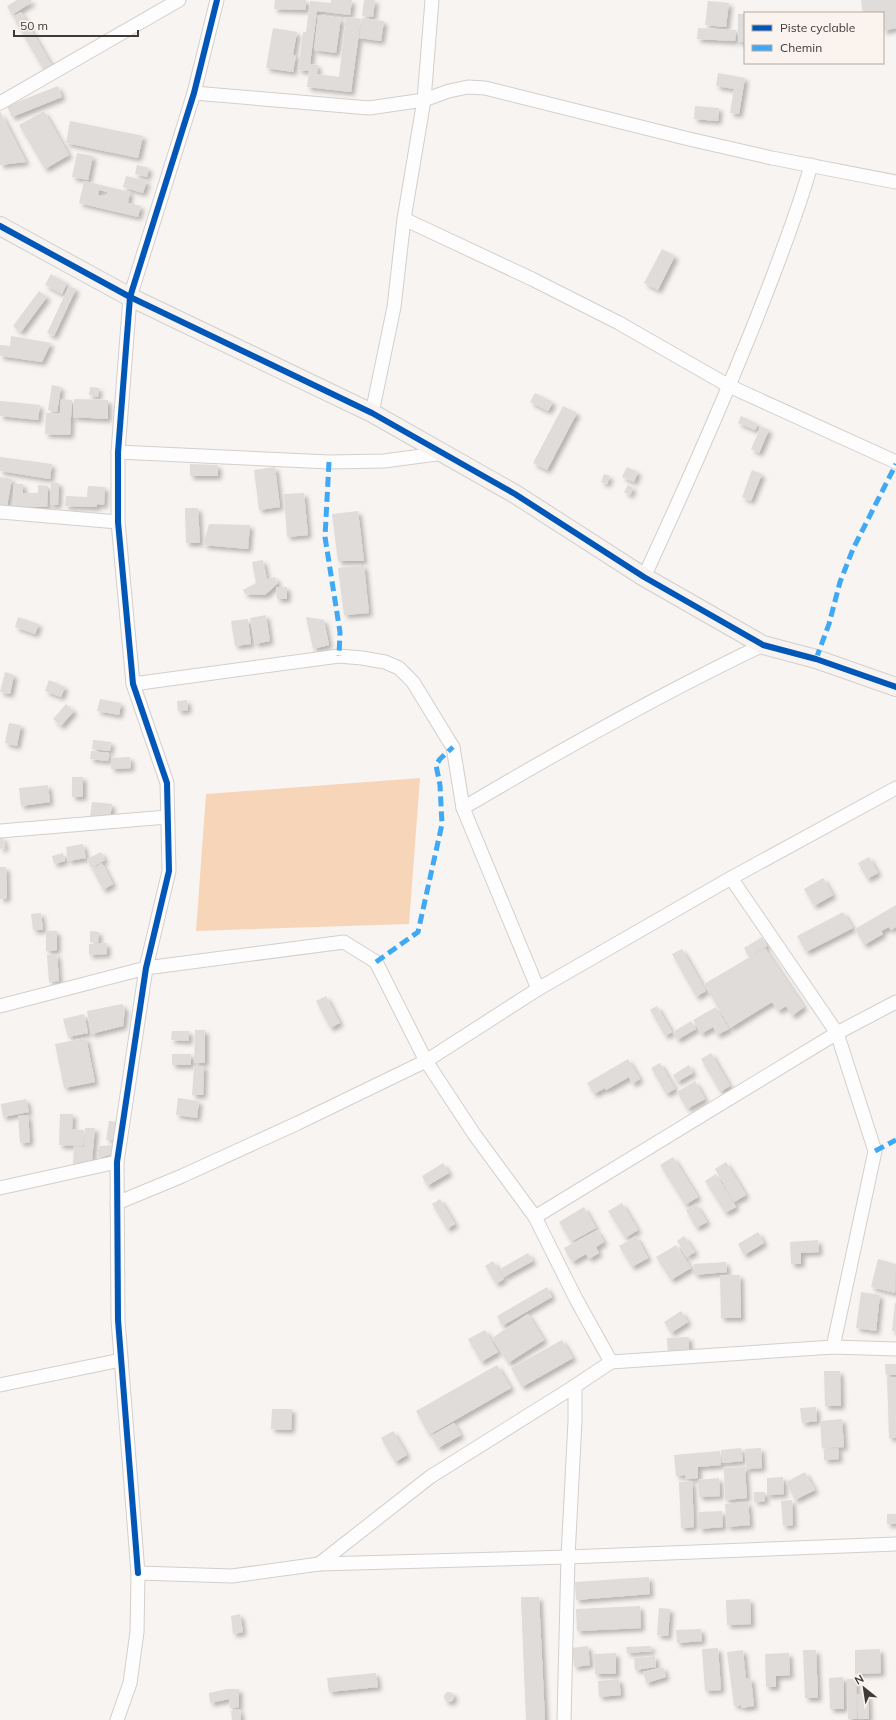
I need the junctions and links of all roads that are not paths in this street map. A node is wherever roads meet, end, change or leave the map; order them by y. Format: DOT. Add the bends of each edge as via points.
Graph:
graph roads {
  1 [pos="179,0"];
  2 [pos="217,0"];
  3 [pos="432,0"];
  4 [pos="194,93"];
  5 [pos="424,100"];
  6 [pos="0,103"];
  7 [pos="811,165"];
  8 [pos="896,182"];
  9 [pos="404,219"];
  10 [pos="0,226"];
  11 [pos="130,297"];
  12 [pos="729,386"];
  13 [pos="372,413"];
  14 [pos="118,452"];
  15 [pos="444,454"];
  16 [pos="896,462"];
  17 [pos="0,512"];
  18 [pos="118,522"];
  19 [pos="644,577"];
  20 [pos="763,645"];
  21 [pos="133,684"];
  22 [pos="896,687"];
  23 [pos="896,788"];
  24 [pos="463,808"];
  25 [pos="167,817"];
  26 [pos="0,831"];
  27 [pos="731,878"];
  28 [pos="146,968"];
  29 [pos="538,989"];
  30 [pos="896,1002"];
  31 [pos="0,1006"];
  32 [pos="836,1034"];
  33 [pos="426,1061"];
  34 [pos="117,1162"];
  35 [pos="0,1188"];
  36 [pos="118,1203"];
  37 [pos="535,1217"];
  38 [pos="833,1347"];
  39 [pos="896,1349"];
  40 [pos="121,1360"];
  41 [pos="611,1362"];
  42 [pos="0,1385"];
  43 [pos="575,1386"];
  44 [pos="896,1544"];
  45 [pos="568,1557"];
  46 [pos="319,1564"];
  47 [pos="138,1573"];
  48 [pos="117,1720"];
  49 [pos="564,1720"];
  1 -- 6 [label="street"];
  2 -- 4 [label="street"];
  3 -- 5 [label="street"];
  4 -- 5 [label="street" via="369,108"];
  4 -- 11 [label="street"];
  5 -- 7 [label="street" via="468,87 485,88 689,139"];
  5 -- 9 [label="street"];
  7 -- 8 [label="street"];
  7 -- 12 [label="street" via="778,263"];
  9 -- 12 [label="street" via="619,323"];
  9 -- 13 [label="street" via="394,307"];
  10 -- 11 [label="street"];
  11 -- 13 [label="street"];
  11 -- 14 [label="street"];
  12 -- 16 [label="street"];
  12 -- 19 [label="street"];
  13 -- 15 [label="street"];
  14 -- 15 [label="street" via="329,462 384,461"];
  14 -- 18 [label="street"];
  15 -- 19 [label="street" via="514,494"];
  17 -- 18 [label="street"];
  18 -- 21 [label="street"];
  19 -- 20 [label="street"];
  20 -- 22 [label="street" via="816,659"];
  20 -- 24 [label="street" via="689,680 583,737"];
  21 -- 24 [label="street" via="339,656 385,662 399,668 413,682 453,747"];
  21 -- 25 [label="street" via="166,783"];
  23 -- 27 [label="street"];
  24 -- 29 [label="street"];
  25 -- 26 [label="street"];
  25 -- 28 [label="street" via="169,871"];
  27 -- 29 [label="street"];
  27 -- 32 [label="street"];
  28 -- 31 [label="street"];
  28 -- 33 [label="street" via="344,942 376,962"];
  28 -- 34 [label="street"];
  29 -- 33 [label="street"];
  30 -- 32 [label="street"];
  32 -- 37 [label="street"];
  32 -- 38 [label="street" via="875,1151"];
  33 -- 36 [label="street" via="298,1123"];
  33 -- 37 [label="street" via="474,1134"];
  34 -- 35 [label="street"];
  34 -- 36 [label="street"];
  36 -- 40 [label="street" via="118,1320"];
  37 -- 41 [label="street"];
  38 -- 39 [label="street"];
  38 -- 41 [label="street"];
  40 -- 42 [label="street"];
  40 -- 47 [label="street"];
  41 -- 43 [label="street"];
  43 -- 45 [label="street"];
  43 -- 46 [label="street" via="430,1477"];
  44 -- 45 [label="street"];
  45 -- 46 [label="street"];
  45 -- 49 [label="street"];
  46 -- 47 [label="street" via="232,1576"];
  47 -- 48 [label="street" via="137,1632 130,1683"];
}
